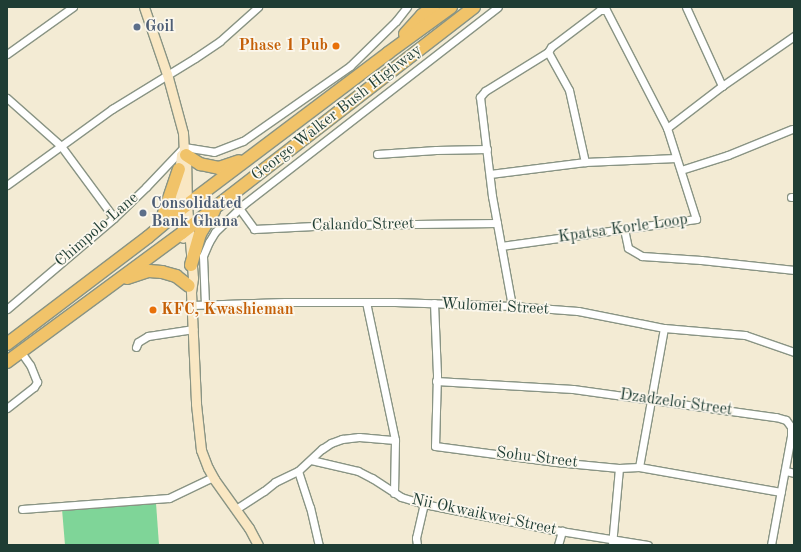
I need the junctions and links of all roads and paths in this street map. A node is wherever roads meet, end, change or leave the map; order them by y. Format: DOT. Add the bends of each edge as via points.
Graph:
graph roads {
  1 [pos="73,7"];
  2 [pos="144,7"];
  3 [pos="258,7"];
  4 [pos="407,7"];
  5 [pos="433,7"];
  6 [pos="452,7"];
  7 [pos="474,7"];
  8 [pos="498,7"];
  9 [pos="686,7"];
  10 [pos="794,36"];
  11 [pos="548,52"];
  12 [pos="388,53"];
  13 [pos="7,54"];
  14 [pos="167,74"];
  15 [pos="722,86"];
  16 [pos="7,98"];
  17 [pos="667,128"];
  18 [pos="792,129"];
  19 [pos="61,146"];
  20 [pos="487,149"];
  21 [pos="185,151"];
  22 [pos="377,154"];
  23 [pos="254,155"];
  24 [pos="676,158"];
  25 [pos="585,162"];
  26 [pos="179,169"];
  27 [pos="681,170"];
  28 [pos="490,174"];
  29 [pos="7,185"];
  30 [pos="221,202"];
  31 [pos="183,207"];
  32 [pos="239,208"];
  33 [pos="114,218"];
  34 [pos="497,223"];
  35 [pos="160,226"];
  36 [pos="624,229"];
  37 [pos="185,230"];
  38 [pos="501,246"];
  39 [pos="191,265"];
  40 [pos="794,270"];
  41 [pos="110,286"];
  42 [pos="190,289"];
  43 [pos="366,302"];
  44 [pos="434,303"];
  45 [pos="192,304"];
  46 [pos="205,304"];
  47 [pos="512,306"];
  48 [pos="7,309"];
  49 [pos="664,328"];
  50 [pos="193,329"];
  51 [pos="7,344"];
  52 [pos="136,347"];
  53 [pos="21,352"];
  54 [pos="794,352"];
  55 [pos="7,362"];
  56 [pos="436,381"];
  57 [pos="651,399"];
  58 [pos="7,408"];
  59 [pos="395,440"];
  60 [pos="311,460"];
  61 [pos="639,467"];
  62 [pos="619,468"];
  63 [pos="298,471"];
  64 [pos="786,471"];
  65 [pos="794,473"];
  66 [pos="213,477"];
  67 [pos="781,492"];
  68 [pos="394,494"];
  69 [pos="424,504"];
  70 [pos="22,508"];
  71 [pos="236,509"];
  72 [pos="562,531"];
  73 [pos="612,542"];
  74 [pos="258,545"];
  75 [pos="319,545"];
  76 [pos="417,545"];
  77 [pos="558,545"];
  78 [pos="648,545"];
  79 [pos="771,545"];
  1 -- 13 [label="street"];
  2 -- 14 [label="main road"];
  3 -- 14 [label="street" via="220,41"];
  4 -- 21 [label="street" via="350,66 243,141 214,152"];
  5 -- 12 [label="highway" via="422,15"];
  6 -- 12 [label="highway, George Walker Bush Highway"];
  7 -- 30 [label="highway, George Walker Bush Highway"];
  8 -- 32 [label="street"];
  9 -- 15 [label="street"];
  10 -- 15 [label="street"];
  11 -- 17 [label="street, Kpatsa Korle Loop" via="551,47 600,10 606,10"];
  11 -- 20 [label="street, Kpatsa Korle Loop" via="485,91 480,97"];
  11 -- 25 [label="street" via="569,90"];
  12 -- 23 [label="highway, George Walker Bush Highway"];
  14 -- 19 [label="street"];
  14 -- 21 [label="main road" via="183,133"];
  15 -- 17 [label="street"];
  16 -- 19 [label="street"];
  17 -- 24 [label="street, Kpatsa Korle Loop"];
  18 -- 27 [label="street" via="728,155"];
  19 -- 29 [label="street"];
  19 -- 33 [label="street"];
  20 -- 22 [label="street"];
  20 -- 28 [label="street"];
  21 -- 23 [label="highway" via="200,164 219,168"];
  21 -- 26 [label="main road" via="181,155"];
  21 -- 31 [label="main road"];
  21 -- 33 [label="street, Chimpolo Lane"];
  23 -- 31 [label="highway, George Walker Bush Highway"];
  24 -- 25 [label="street"];
  24 -- 27 [label="street, Kpatsa Korle Loop"];
  25 -- 28 [label="street"];
  26 -- 31 [label="main road"];
  26 -- 35 [label="highway"];
  27 -- 36 [label="street, Kpatsa Korle Loop" via="696,219"];
  28 -- 34 [label="street"];
  30 -- 37 [label="highway, George Walker Bush Highway"];
  30 -- 39 [label="highway" via="203,228"];
  31 -- 35 [label="highway, George Walker Bush Highway"];
  31 -- 37 [label="main road"];
  32 -- 34 [label="street, Calando Street" via="254,230 334,225"];
  32 -- 46 [label="street" via="215,232 203,256"];
  33 -- 48 [label="street, Chimpolo Lane"];
  34 -- 38 [label="street"];
  35 -- 51 [label="highway, George Walker Bush Highway"];
  36 -- 38 [label="street, Kpatsa Korle Loop"];
  36 -- 40 [label="street" via="628,248 642,256"];
  37 -- 39 [label="main road"];
  37 -- 41 [label="highway, George Walker Bush Highway"];
  37 -- 42 [label="main road"];
  38 -- 47 [label="street"];
  39 -- 42 [label="main road" via="193,278"];
  41 -- 42 [label="highway" via="149,271 176,276"];
  41 -- 53 [label="highway, George Walker Bush Highway"];
  42 -- 45 [label="main road"];
  43 -- 44 [label="street, Wulomei Street"];
  43 -- 46 [label="street, Wulomei Street"];
  43 -- 59 [label="street, Nii Okwaikwei Street"];
  44 -- 47 [label="street, Wulomei Street"];
  44 -- 56 [label="street, Sohu Street"];
  45 -- 46 [label="street, Wulomei Street"];
  45 -- 50 [label="main road"];
  47 -- 49 [label="street, Wulomei Street" via="578,311"];
  49 -- 54 [label="street, Wulomei Street" via="745,335"];
  49 -- 57 [label="street"];
  50 -- 52 [label="street" via="148,336 138,342"];
  50 -- 66 [label="main road" via="201,450"];
  53 -- 55 [label="highway, George Walker Bush Highway"];
  53 -- 58 [label="street" via="37,382"];
  56 -- 57 [label="street, Dzadzeloi Street" via="573,389"];
  56 -- 62 [label="street, Sohu Street" via="435,446"];
  57 -- 61 [label="street"];
  57 -- 64 [label="street, Dzadzeloi Street" via="786,420 792,431"];
  59 -- 60 [label="street" via="359,437 342,439 322,449"];
  59 -- 68 [label="street, Nii Okwaikwei Street"];
  60 -- 63 [label="street"];
  60 -- 68 [label="street" via="358,471"];
  61 -- 62 [label="street, Sohu Street"];
  61 -- 67 [label="street, Sohu Street"];
  62 -- 73 [label="street"];
  63 -- 71 [label="street" via="275,482"];
  63 -- 75 [label="street"];
  64 -- 65 [label="street"];
  64 -- 67 [label="street, Dzadzeloi Street"];
  66 -- 70 [label="street" via="169,498"];
  66 -- 71 [label="main road"];
  67 -- 79 [label="street, Dzadzeloi Street"];
  68 -- 69 [label="street, Nii Okwaikwei Street"];
  69 -- 72 [label="street, Nii Okwaikwei Street"];
  69 -- 76 [label="street" via="416,538"];
  71 -- 74 [label="main road"];
  72 -- 73 [label="street, Nii Okwaikwei Street"];
  72 -- 77 [label="street"];
  73 -- 78 [label="street, Nii Okwaikwei Street"];
}
